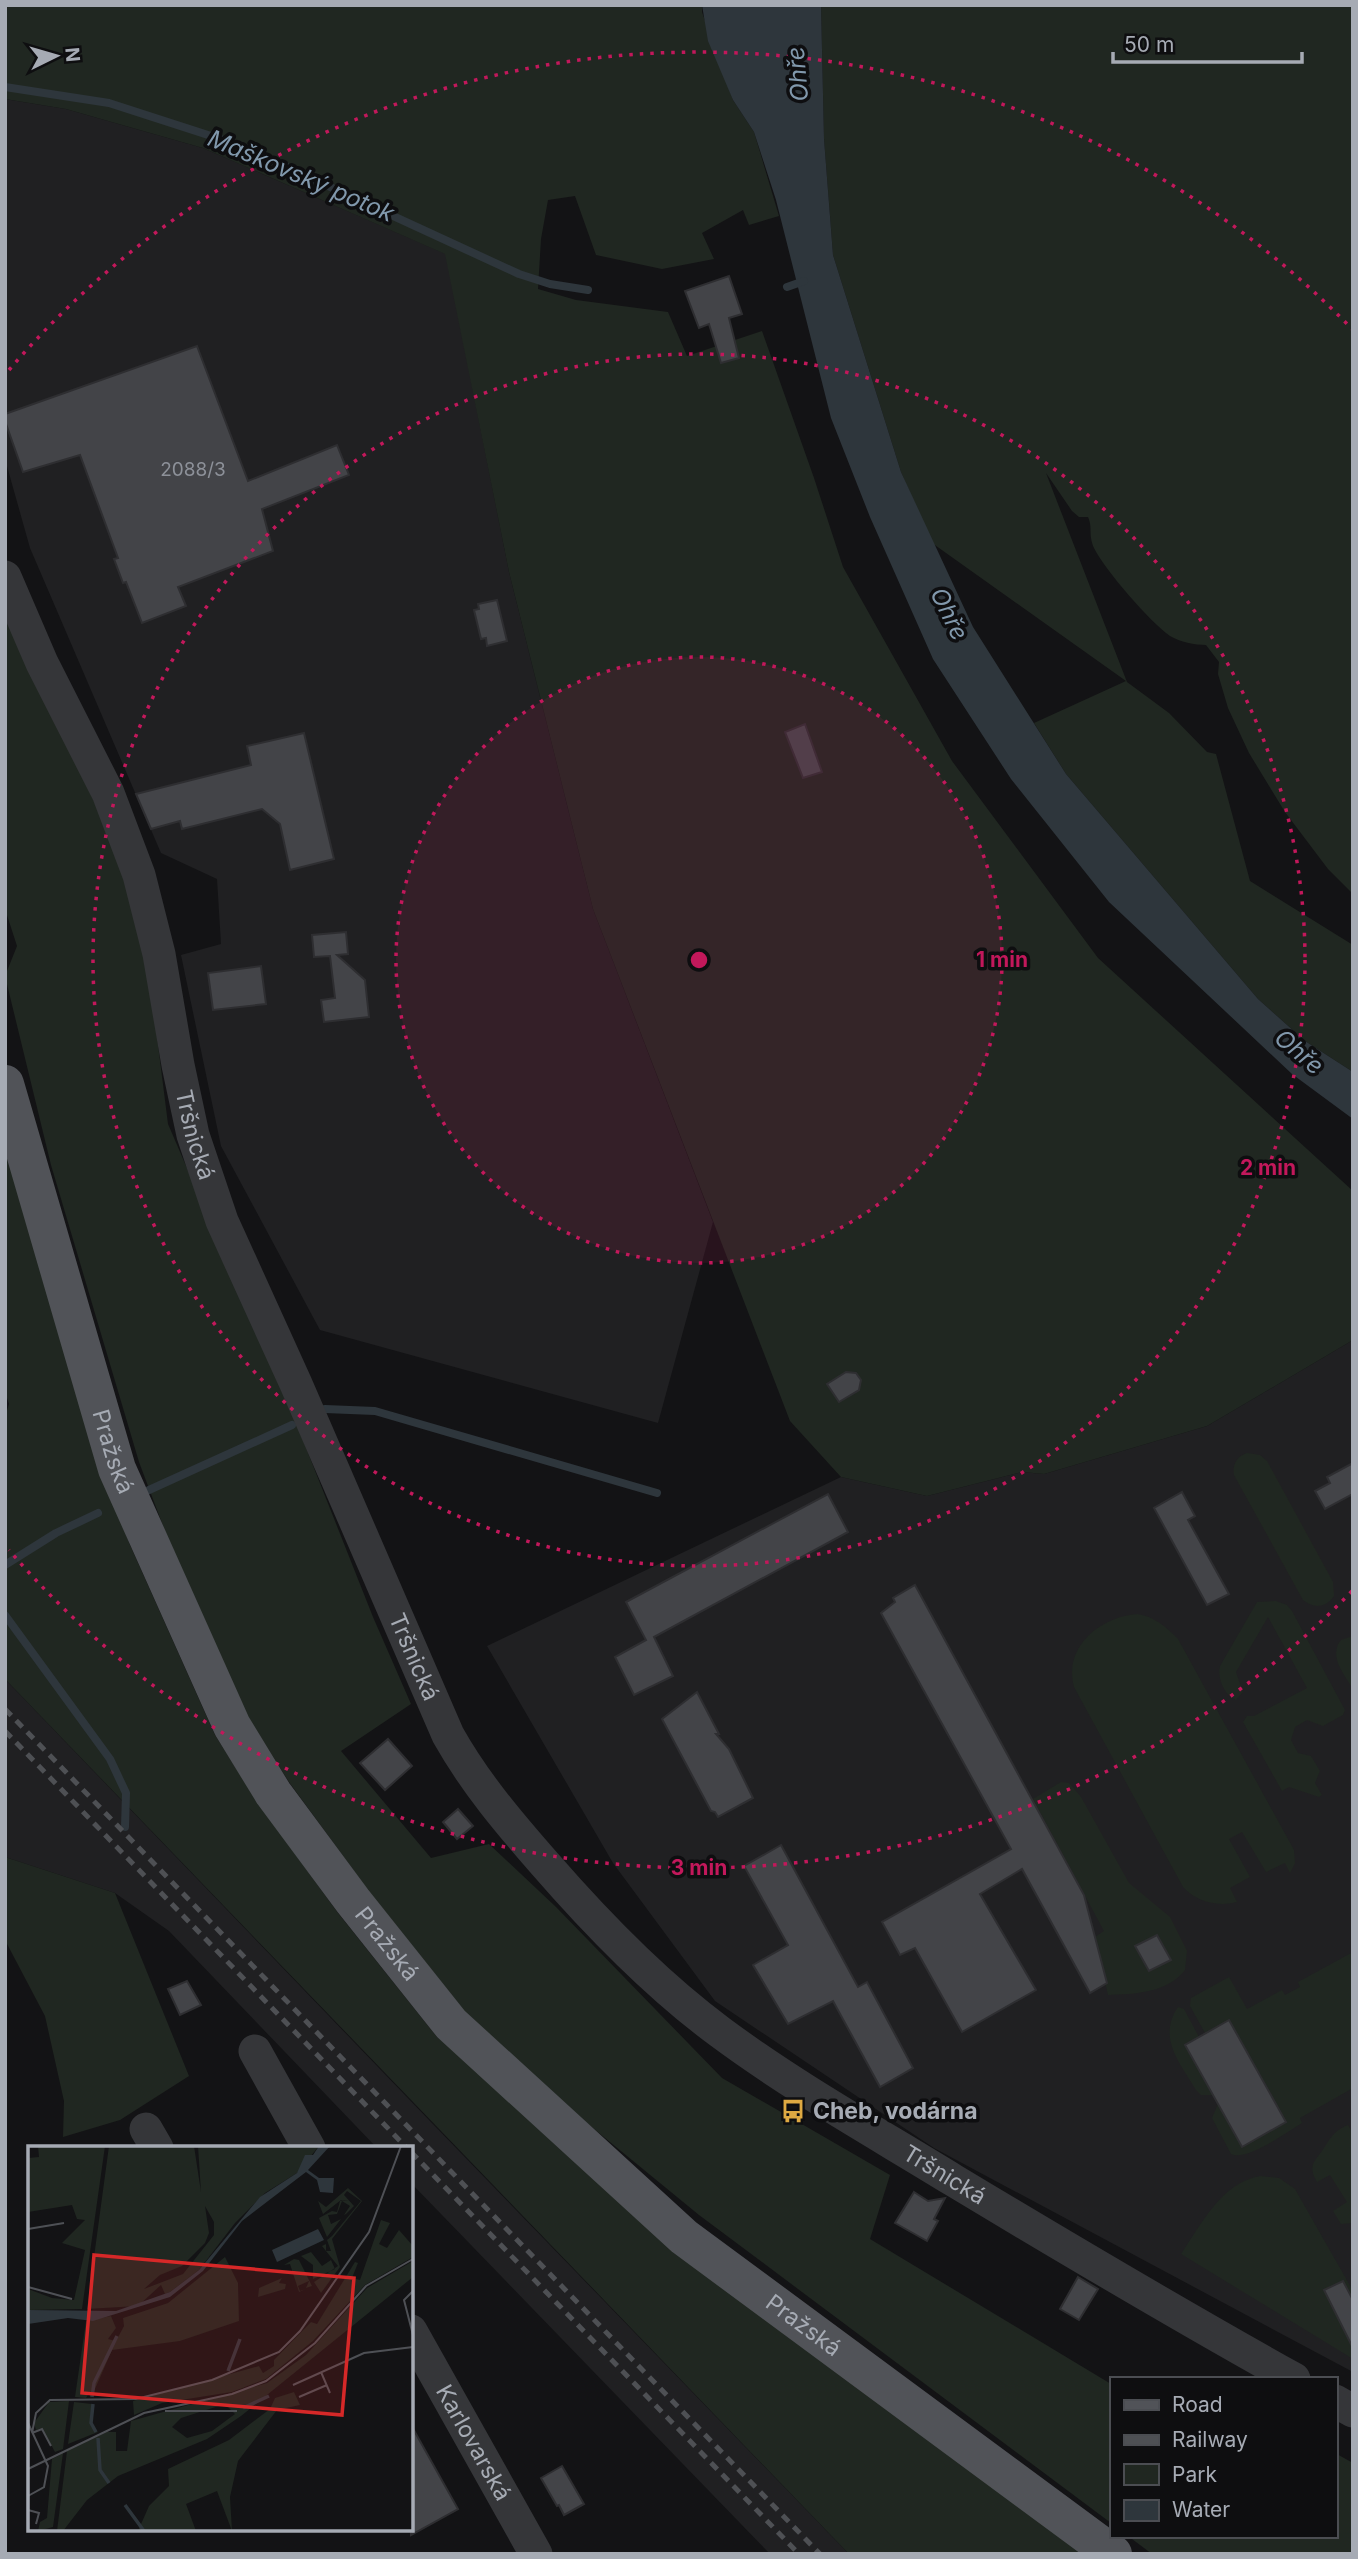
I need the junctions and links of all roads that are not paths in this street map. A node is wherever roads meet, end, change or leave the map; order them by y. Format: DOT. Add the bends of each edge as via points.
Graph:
graph roads {
  1 [pos="5,577"];
  2 [pos="5,1084"];
  3 [pos="255,2051"];
  4 [pos="308,2146"];
  5 [pos="413,2335"];
  6 [pos="1291,2377"];
  7 [pos="1337,2402"];
  8 [pos="1353,2411"];
  9 [pos="536,2554"];
  10 [pos="1113,2554"];
  1 -- 6 [label="street, Tršnická" via="42,663 108,793 139,875 159,954 193,1135 222,1221 448,1735 480,1786 601,1926 720,2032 791,2082"];
  2 -- 10 [label="main road, Pražská" via="117,1469 232,1726 273,1793 353,1902 451,2024 684,2237"];
  3 -- 4 [label="street"];
  5 -- 9 [label="street, Karlovarská"];
  7 -- 8 [label="street"];
}
